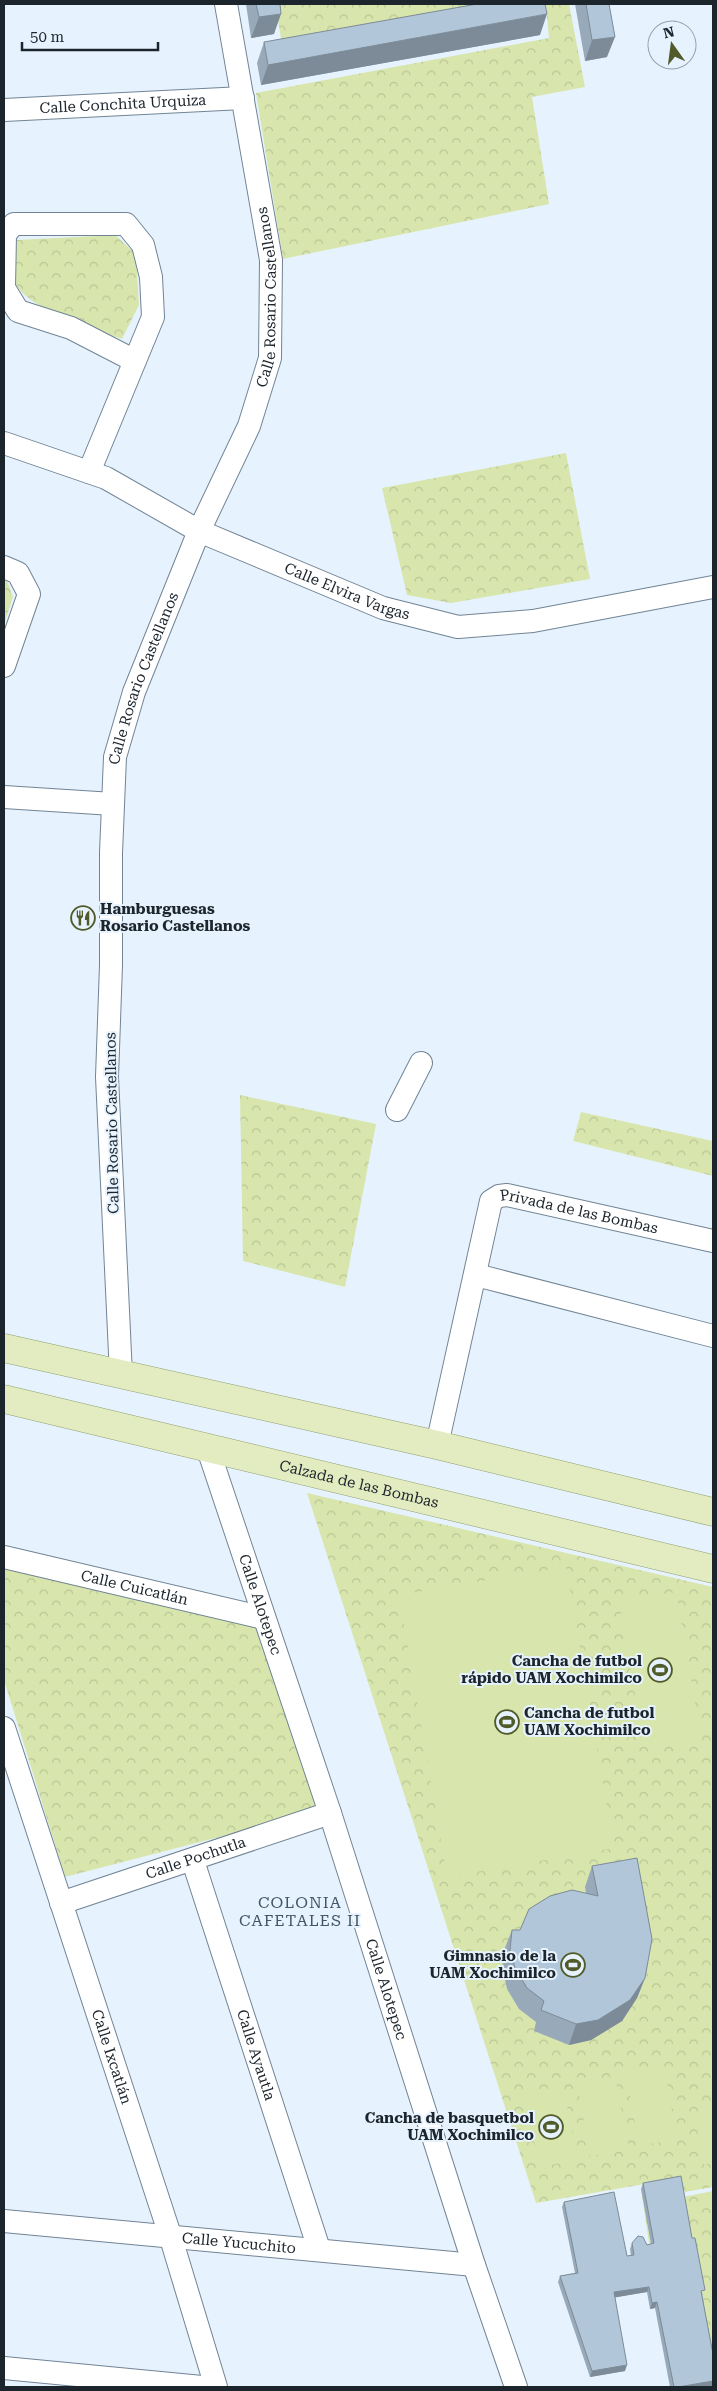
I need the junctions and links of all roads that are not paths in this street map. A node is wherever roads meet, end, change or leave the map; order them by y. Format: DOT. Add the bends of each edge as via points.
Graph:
graph roads {
  1 [pos="226,4"];
  2 [pos="243,98"];
  3 [pos="4,110"];
  4 [pos="135,361"];
  5 [pos="4,443"];
  6 [pos="89,472"];
  7 [pos="199,531"];
  8 [pos="4,567"];
  9 [pos="713,587"];
  10 [pos="4,666"];
  11 [pos="4,797"];
  12 [pos="113,804"];
  13 [pos="421,1064"];
  14 [pos="397,1110"];
  15 [pos="713,1241"];
  16 [pos="476,1275"];
  17 [pos="713,1336"];
  18 [pos="4,1348"];
  19 [pos="121,1375"];
  20 [pos="4,1399"];
  21 [pos="437,1445"];
  22 [pos="208,1449"];
  23 [pos="713,1512"];
  24 [pos="4,1557"];
  25 [pos="713,1569"];
  26 [pos="264,1618"];
  27 [pos="4,1728"];
  28 [pos="330,1813"];
  29 [pos="193,1861"];
  30 [pos="61,1903"];
  31 [pos="6,2215"];
  32 [pos="170,2235"];
  33 [pos="319,2249"];
  34 [pos="474,2265"];
  35 [pos="4,2368"];
  36 [pos="202,2387"];
  37 [pos="216,2387"];
  38 [pos="516,2387"];
  1 -- 2 [label="street, Calle Rosario Castellanos"];
  2 -- 3 [label="street, Calle Conchita Urquiza"];
  2 -- 7 [label="street, Calle Rosario Castellanos" via="271,260 270,358 249,426"];
  4 -- 4 [label="street" via="71,328 18,310 4,288 5,234 14,224 126,224 143,245 151,277 153,317"];
  4 -- 6 [label="street"];
  5 -- 6 [label="street, Calle Elvira Vargas"];
  6 -- 7 [label="street, Calle Elvira Vargas" via="106,478"];
  7 -- 9 [label="street, Calle Elvira Vargas" via="383,608 458,627 533,621"];
  7 -- 12 [label="street, Calle Rosario Castellanos" via="134,692 115,757"];
  8 -- 10 [label="street" via="18,573 29,594"];
  11 -- 12 [label="street"];
  12 -- 19 [label="street, Calle Rosario Castellanos" via="107,1077"];
  13 -- 14 [label="street"];
  15 -- 16 [label="street, Privada de las Bombas" via="507,1195 499,1196 491,1201"];
  16 -- 17 [label="street"];
  16 -- 21 [label="street, Privada de las Bombas"];
  18 -- 19 [label="main road"];
  19 -- 21 [label="main road"];
  20 -- 22 [label="main road, Calzada de las Bombas"];
  21 -- 23 [label="main road"];
  22 -- 25 [label="main road, Calzada de las Bombas"];
  22 -- 26 [label="street, Calle Alotepec"];
  24 -- 26 [label="street, Calle Cuicatlán"];
  26 -- 28 [label="street, Calle Alotepec"];
  27 -- 30 [label="street, Calle Ixcatlán"];
  28 -- 29 [label="street, Calle Pochutla"];
  28 -- 34 [label="street, Calle Alotepec"];
  29 -- 30 [label="street, Calle Pochutla"];
  29 -- 33 [label="street, Calle Ayautla"];
  30 -- 32 [label="street, Calle Ixcatlán"];
  31 -- 32 [label="street, Calle Yucuchito"];
  32 -- 33 [label="street, Calle Yucuchito"];
  32 -- 37 [label="street, Calle Ixcatlán"];
  33 -- 34 [label="street, Calle Yucuchito"];
  34 -- 38 [label="street, Calle Alotepec"];
  35 -- 36 [label="street"];
}
